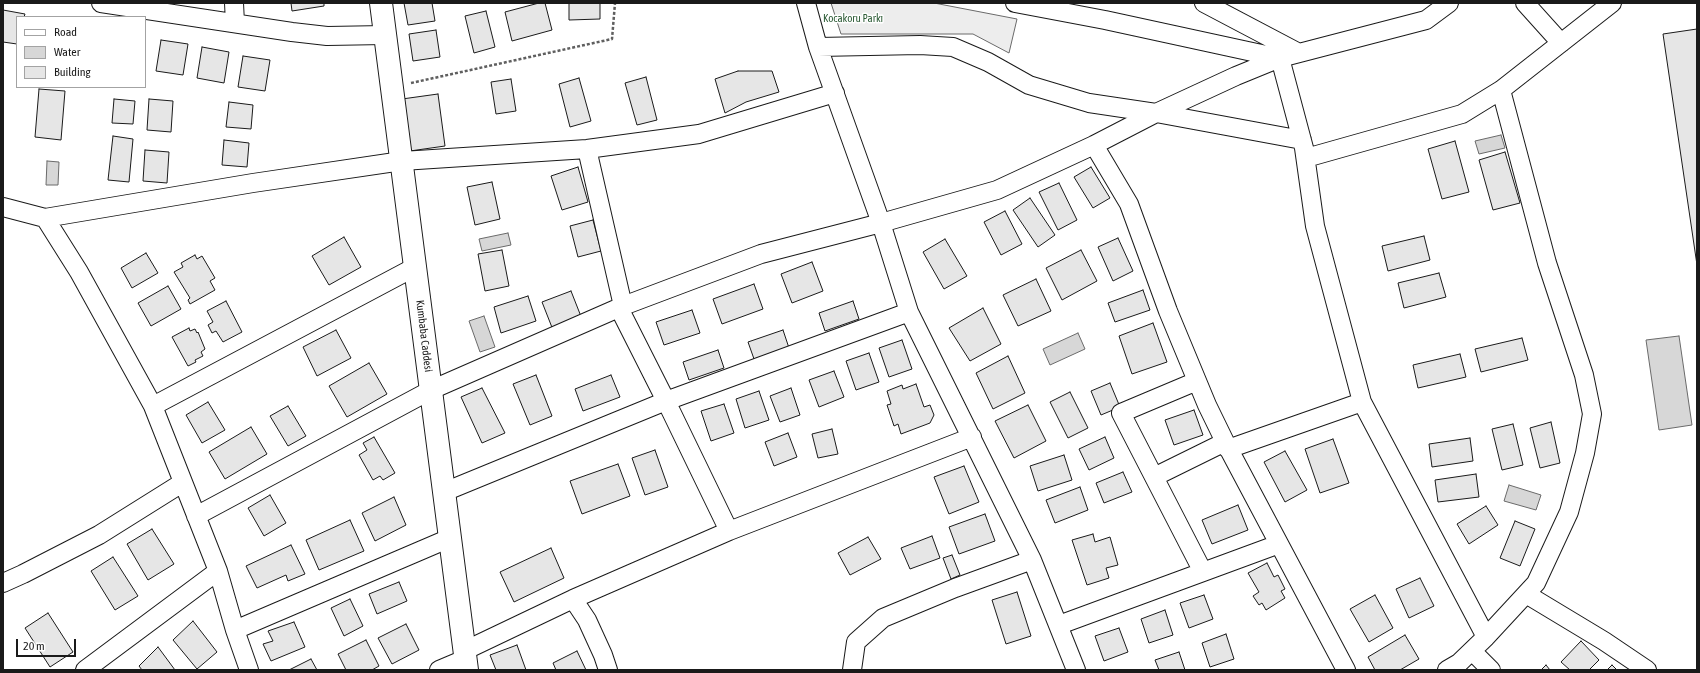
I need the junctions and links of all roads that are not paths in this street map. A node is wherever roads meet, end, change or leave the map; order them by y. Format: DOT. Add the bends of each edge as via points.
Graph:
graph roads {
  1 [pos="101,3"];
  2 [pos="234,3"];
  3 [pos="381,3"];
  4 [pos="806,3"];
  5 [pos="1015,3"];
  6 [pos="1204,3"];
  7 [pos="1449,3"];
  8 [pos="1525,3"];
  9 [pos="1612,3"];
  10 [pos="235,23"];
  11 [pos="385,35"];
  12 [pos="1561,43"];
  13 [pos="818,47"];
  14 [pos="1299,53"];
  15 [pos="1280,58"];
  16 [pos="1501,90"];
  17 [pos="835,93"];
  18 [pos="1108,106"];
  19 [pos="1156,113"];
  20 [pos="1112,136"];
  21 [pos="1302,140"];
  22 [pos="1094,145"];
  23 [pos="587,149"];
  24 [pos="1306,158"];
  25 [pos="402,161"];
  26 [pos="3,207"];
  27 [pos="45,218"];
  28 [pos="881,223"];
  29 [pos="415,267"];
  30 [pos="621,307"];
  31 [pos="909,312"];
  32 [pos="1197,381"];
  33 [pos="431,390"];
  34 [pos="666,401"];
  35 [pos="1362,402"];
  36 [pos="153,406"];
  37 [pos="972,437"];
  38 [pos="1227,446"];
  39 [pos="1154,477"];
  40 [pos="182,483"];
  41 [pos="444,492"];
  42 [pos="196,516"];
  43 [pos="729,531"];
  44 [pos="450,538"];
  45 [pos="1279,544"];
  46 [pos="1032,560"];
  47 [pos="218,571"];
  48 [pos="1203,572"];
  49 [pos="3,583"];
  50 [pos="1526,594"];
  51 [pos="573,598"];
  52 [pos="1059,625"];
  53 [pos="235,630"];
  54 [pos="1486,638"];
  55 [pos="1472,651"];
  56 [pos="466,660"];
  57 [pos="85,670"];
  58 [pos="249,670"];
  59 [pos="439,670"];
  60 [pos="608,670"];
  61 [pos="852,670"];
  62 [pos="1076,670"];
  63 [pos="1346,670"];
  64 [pos="1447,670"];
  65 [pos="1491,670"];
  66 [pos="1648,670"];
  1 -- 10 [label="street"];
  2 -- 10 [label="street"];
  3 -- 11 [label="street, Kumbaba Caddesi"];
  4 -- 13 [label="street"];
  5 -- 15 [label="street"];
  6 -- 14 [label="street"];
  7 -- 14 [label="street" via="1426,20"];
  8 -- 12 [label="street"];
  9 -- 12 [label="street"];
  10 -- 11 [label="street" via="328,36"];
  11 -- 25 [label="street, Kumbaba Caddesi"];
  12 -- 16 [label="street"];
  13 -- 17 [label="street"];
  13 -- 18 [label="street" via="953,47 988,62 1029,85 1089,104"];
  14 -- 15 [label="street"];
  15 -- 19 [label="street"];
  15 -- 21 [label="street"];
  16 -- 24 [label="street" via="1462,114"];
  16 -- 50 [label="street" via="1547,262 1584,375 1592,414 1585,453 1569,512 1536,583"];
  17 -- 23 [label="street" via="699,134"];
  17 -- 28 [label="street"];
  18 -- 19 [label="street"];
  18 -- 20 [label="street"];
  19 -- 20 [label="street"];
  19 -- 21 [label="street"];
  20 -- 22 [label="street"];
  21 -- 24 [label="street"];
  22 -- 28 [label="street" via="997,190"];
  22 -- 32 [label="street" via="1129,204"];
  23 -- 25 [label="street"];
  23 -- 30 [label="street"];
  24 -- 35 [label="street" via="1315,226"];
  25 -- 27 [label="street"];
  25 -- 29 [label="street, Kumbaba Caddesi"];
  26 -- 27 [label="street"];
  27 -- 36 [label="street" via="79,272"];
  28 -- 30 [label="street" via="761,254"];
  28 -- 31 [label="street"];
  29 -- 33 [label="street, Kumbaba Caddesi"];
  29 -- 36 [label="street"];
  30 -- 33 [label="street"];
  30 -- 34 [label="street"];
  31 -- 34 [label="street"];
  31 -- 37 [label="street"];
  32 -- 38 [label="street"];
  32 -- 39 [label="street" via="1121,414"];
  33 -- 41 [label="street, Kumbaba Caddesi"];
  33 -- 42 [label="street"];
  34 -- 41 [label="street"];
  34 -- 43 [label="street"];
  35 -- 38 [label="street"];
  35 -- 54 [label="street"];
  36 -- 40 [label="street"];
  37 -- 43 [label="street"];
  37 -- 46 [label="street"];
  38 -- 39 [label="street"];
  38 -- 45 [label="street"];
  39 -- 48 [label="street"];
  40 -- 42 [label="street"];
  40 -- 49 [label="street" via="99,535"];
  41 -- 44 [label="street, Kumbaba Caddesi"];
  42 -- 47 [label="street"];
  43 -- 51 [label="street"];
  44 -- 53 [label="street"];
  44 -- 56 [label="street, Kumbaba Caddesi"];
  45 -- 48 [label="street"];
  45 -- 63 [label="street"];
  46 -- 52 [label="street"];
  46 -- 61 [label="street" via="883,618 856,642"];
  47 -- 53 [label="street"];
  47 -- 57 [label="street"];
  48 -- 52 [label="street"];
  50 -- 54 [label="street"];
  50 -- 66 [label="street"];
  51 -- 56 [label="street"];
  51 -- 60 [label="street" via="587,620 604,655"];
  52 -- 62 [label="street"];
  53 -- 58 [label="street"];
  54 -- 55 [label="street"];
  55 -- 64 [label="street"];
  55 -- 65 [label="street"];
  56 -- 59 [label="street"];
}
